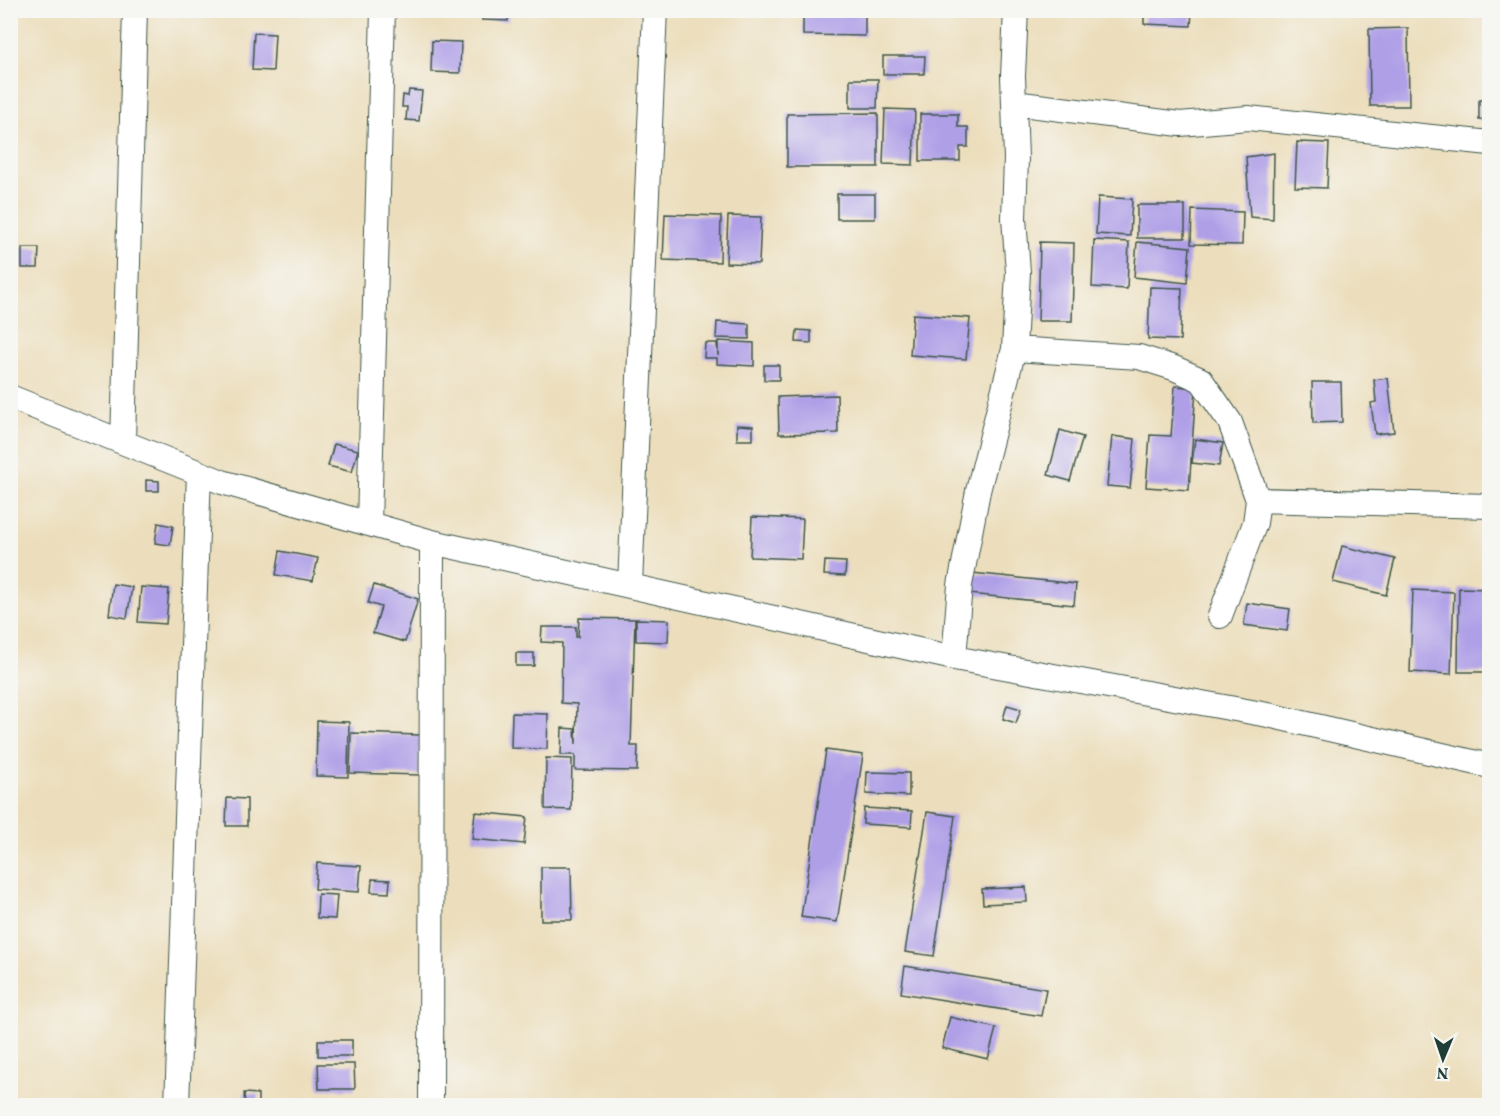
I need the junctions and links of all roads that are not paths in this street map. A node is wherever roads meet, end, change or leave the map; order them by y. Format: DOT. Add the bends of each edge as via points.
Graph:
graph roads {
  1 [pos="135,10"];
  2 [pos="383,10"];
  3 [pos="655,10"];
  4 [pos="1016,10"];
  5 [pos="1014,104"];
  6 [pos="1490,143"];
  7 [pos="1014,349"];
  8 [pos="10,397"];
  9 [pos="123,442"];
  10 [pos="199,473"];
  11 [pos="1258,500"];
  12 [pos="1490,506"];
  13 [pos="369,524"];
  14 [pos="432,542"];
  15 [pos="630,585"];
  16 [pos="1220,616"];
  17 [pos="954,658"];
  18 [pos="1490,766"];
  19 [pos="177,1106"];
  20 [pos="431,1106"];
  1 -- 9 [label="street"];
  2 -- 13 [label="street"];
  3 -- 15 [label="street"];
  4 -- 5 [label="street"];
  5 -- 6 [label="street" via="1180,124 1248,118"];
  5 -- 7 [label="street" via="1018,272"];
  7 -- 11 [label="street" via="1139,357 1201,380 1230,422"];
  7 -- 17 [label="street" via="975,503 960,585"];
  8 -- 9 [label="street"];
  9 -- 10 [label="street"];
  10 -- 13 [label="street"];
  10 -- 19 [label="street"];
  11 -- 12 [label="street"];
  11 -- 16 [label="street" via="1255,523"];
  13 -- 14 [label="street"];
  14 -- 15 [label="street"];
  14 -- 20 [label="street"];
  15 -- 17 [label="street"];
  17 -- 18 [label="street" via="1268,715"];
}
